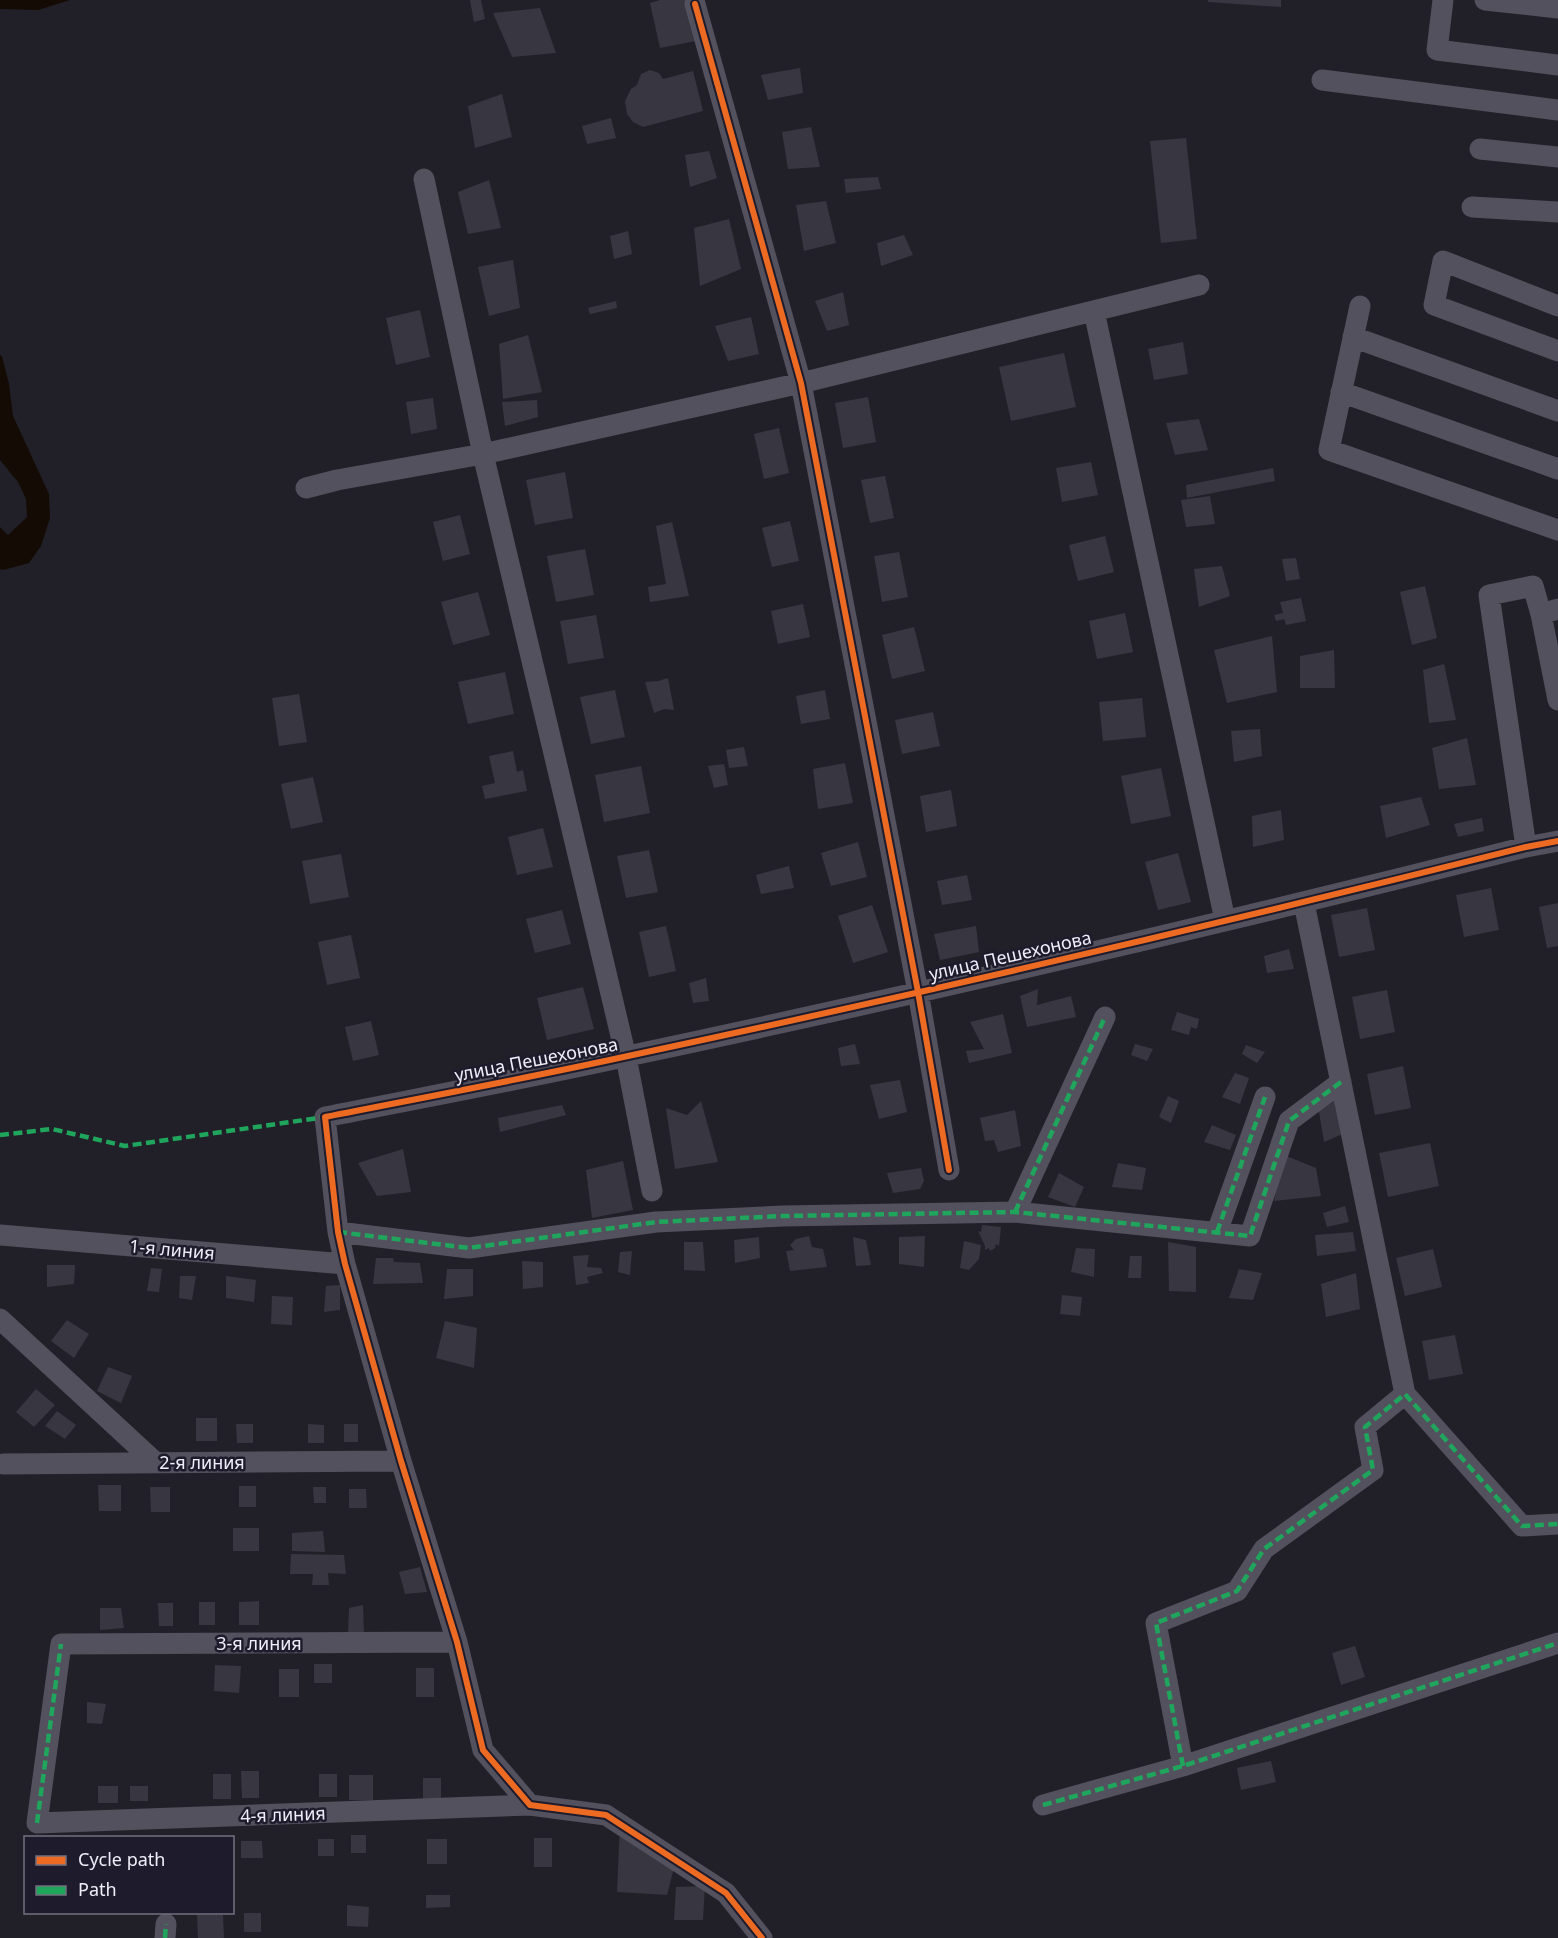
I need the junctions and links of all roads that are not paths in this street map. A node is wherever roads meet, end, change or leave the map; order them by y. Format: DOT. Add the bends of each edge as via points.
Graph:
graph roads {
  1 [pos="1443,0"];
  2 [pos="1485,0"];
  3 [pos="696,4"];
  4 [pos="1558,8"];
  5 [pos="1558,64"];
  6 [pos="1322,81"];
  7 [pos="1558,110"];
  8 [pos="1480,149"];
  9 [pos="1558,157"];
  10 [pos="424,179"];
  11 [pos="1472,207"];
  12 [pos="1558,212"];
  13 [pos="1199,285"];
  14 [pos="1360,306"];
  15 [pos="1558,306"];
  16 [pos="1094,311"];
  17 [pos="1353,337"];
  18 [pos="1558,351"];
  19 [pos="801,383"];
  20 [pos="1341,392"];
  21 [pos="1558,411"];
  22 [pos="483,454"];
  23 [pos="1558,468"];
  24 [pos="306,488"];
  25 [pos="1558,530"];
  26 [pos="1550,612"];
  27 [pos="1554,662"];
  28 [pos="1558,700"];
  29 [pos="1558,841"];
  30 [pos="1526,847"];
  31 [pos="1304,903"];
  32 [pos="1225,921"];
  33 [pos="918,992"];
  34 [pos="1105,1017"];
  35 [pos="626,1057"];
  36 [pos="1341,1082"];
  37 [pos="1265,1097"];
  38 [pos="948,1170"];
  39 [pos="652,1191"];
  40 [pos="1015,1212"];
  41 [pos="338,1232"];
  42 [pos="1217,1232"];
  43 [pos="0,1235"];
  44 [pos="345,1264"];
  45 [pos="0,1319"];
  46 [pos="1404,1394"];
  47 [pos="401,1461"];
  48 [pos="156,1463"];
  49 [pos="3,1464"];
  50 [pos="1558,1524"];
  51 [pos="456,1642"];
  52 [pos="1558,1643"];
  53 [pos="1183,1766"];
  54 [pos="530,1805"];
  55 [pos="1042,1805"];
  56 [pos="37,1823"];
  57 [pos="762,1938"];
  1 -- 5 [label="street" via="1437,50"];
  2 -- 4 [label="street"];
  3 -- 19 [label="street"];
  6 -- 7 [label="street"];
  8 -- 9 [label="street"];
  10 -- 22 [label="street"];
  11 -- 12 [label="street"];
  13 -- 16 [label="street"];
  14 -- 17 [label="street"];
  15 -- 18 [label="street" via="1443,261 1434,305"];
  16 -- 19 [label="street"];
  16 -- 32 [label="street"];
  17 -- 20 [label="street"];
  17 -- 21 [label="street"];
  19 -- 22 [label="street"];
  19 -- 33 [label="street"];
  20 -- 23 [label="street"];
  20 -- 25 [label="street" via="1329,450"];
  22 -- 24 [label="street"];
  22 -- 35 [label="street"];
  26 -- 27 [label="street"];
  26 -- 30 [label="street" via="1533,586 1489,595"];
  27 -- 28 [label="street"];
  29 -- 30 [label="street, улица Пешехонова"];
  30 -- 31 [label="street, улица Пешехонова"];
  31 -- 32 [label="street, улица Пешехонова"];
  31 -- 36 [label="street"];
  32 -- 33 [label="street, улица Пешехонова"];
  33 -- 35 [label="street, улица Пешехонова"];
  33 -- 38 [label="street"];
  34 -- 40 [label="street"];
  35 -- 39 [label="street"];
  35 -- 41 [label="street, улица Пешехонова" via="325,1117"];
  36 -- 42 [label="street" via="1289,1121 1250,1236"];
  36 -- 46 [label="street"];
  37 -- 42 [label="street"];
  40 -- 41 [label="street" via="656,1222 470,1248"];
  40 -- 42 [label="street"];
  41 -- 44 [label="street"];
  43 -- 44 [label="street, 1-я линия"];
  44 -- 47 [label="street"];
  45 -- 48 [label="street"];
  46 -- 50 [label="street" via="1522,1526"];
  46 -- 53 [label="street" via="1365,1427 1373,1470 1264,1549 1237,1591 1156,1623"];
  47 -- 48 [label="street, 2-я линия"];
  47 -- 51 [label="street"];
  48 -- 49 [label="street, 2-я линия"];
  51 -- 54 [label="street" via="483,1750"];
  51 -- 56 [label="street, 3-я линия" via="61,1644"];
  52 -- 53 [label="street"];
  53 -- 55 [label="street"];
  54 -- 56 [label="street, 4-я линия"];
  54 -- 57 [label="street, 4-я линия" via="606,1815 726,1893"];
}
